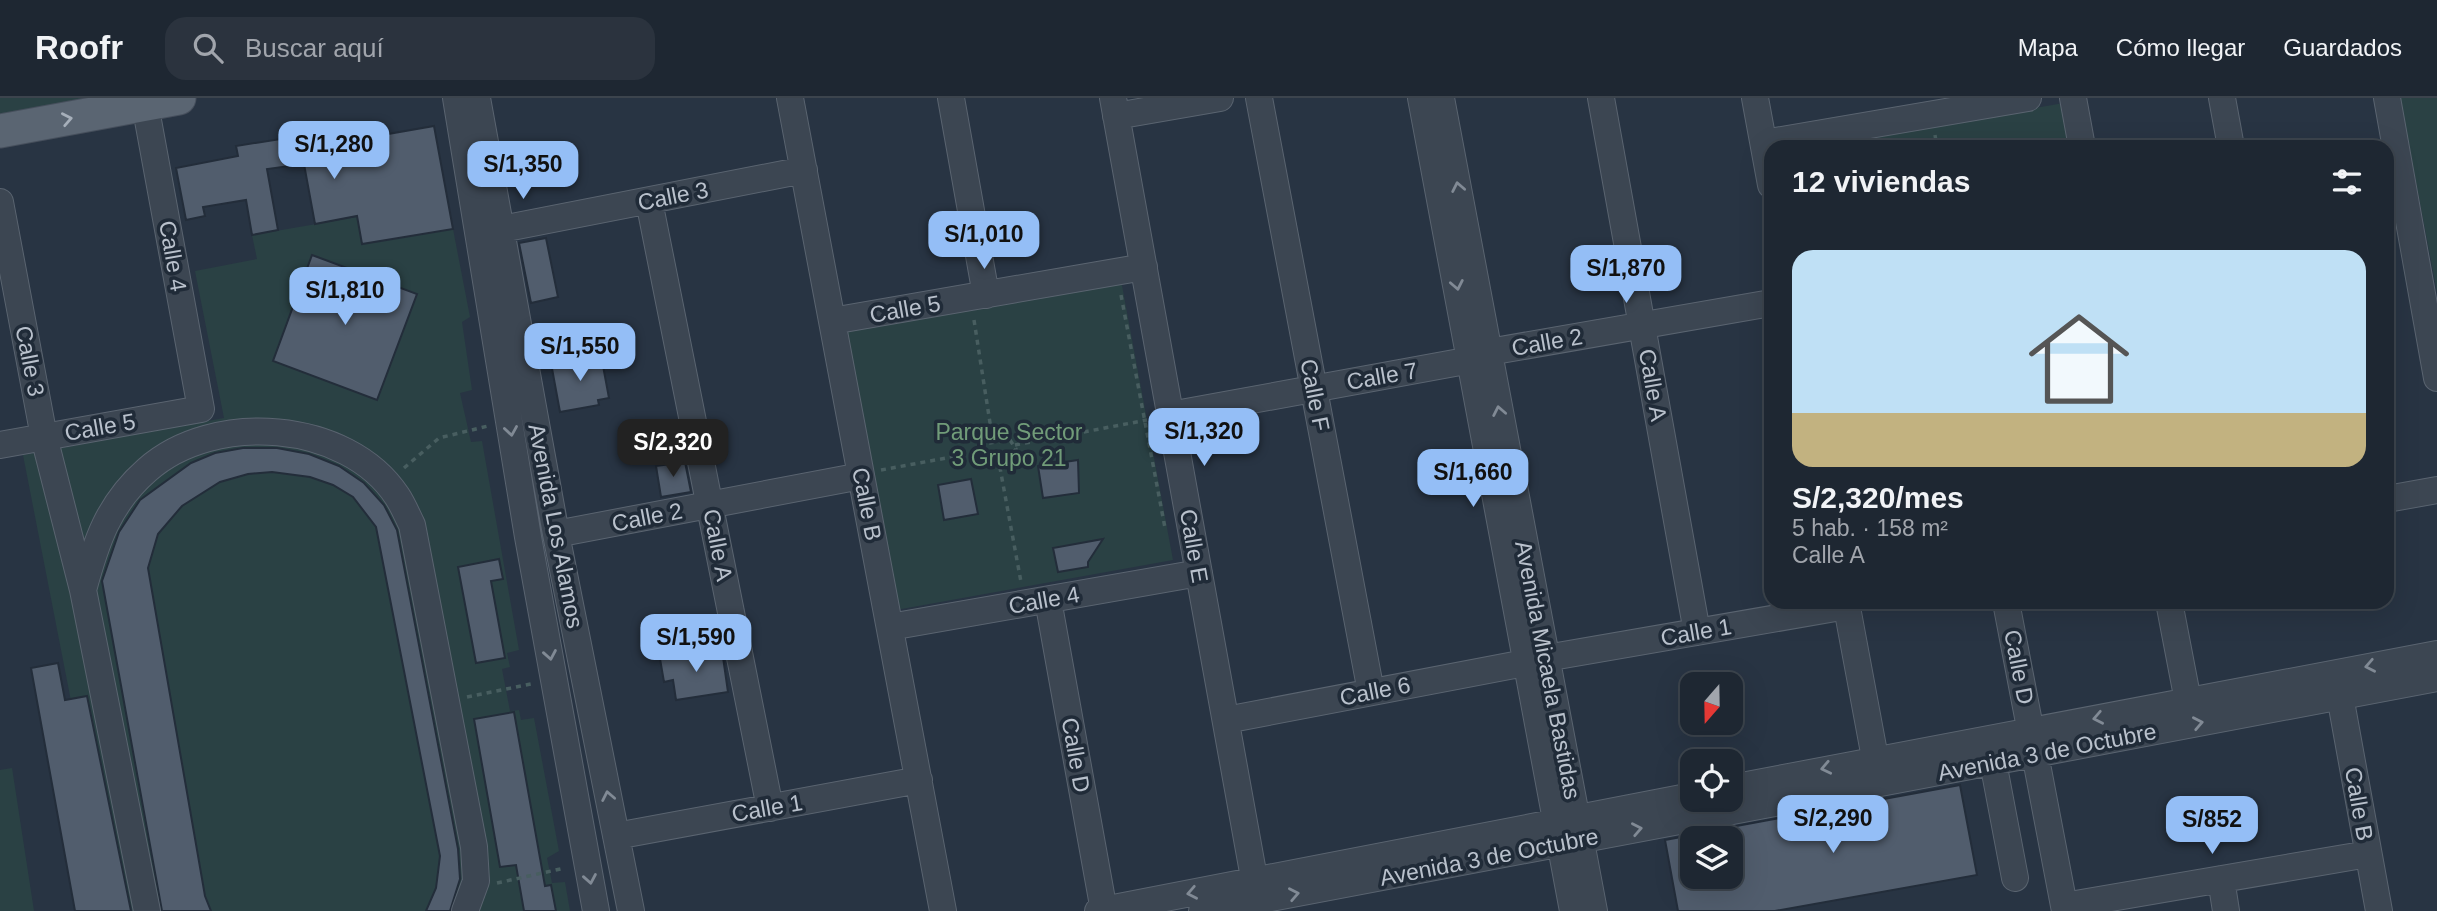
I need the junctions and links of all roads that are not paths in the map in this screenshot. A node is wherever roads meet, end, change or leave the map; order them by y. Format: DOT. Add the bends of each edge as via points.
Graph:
graph roads {
  1 [pos="179,98"];
  2 [pos="456,98"];
  3 [pos="477,98"];
  4 [pos="790,98"];
  5 [pos="951,98"];
  6 [pos="1220,98"];
  7 [pos="1259,98"];
  8 [pos="1421,98"];
  9 [pos="1441,98"];
  10 [pos="1601,98"];
  11 [pos="1755,98"];
  12 [pos="2028,98"];
  13 [pos="2073,98"];
  14 [pos="2222,98"];
  15 [pos="2387,98"];
  16 [pos="145,104"];
  17 [pos="1115,107"];
  18 [pos="1920,107"];
  19 [pos="0,131"];
  20 [pos="1776,140"];
  21 [pos="2081,140"];
  22 [pos="2230,140"];
  23 [pos="2391,140"];
  24 [pos="1763,143"];
  25 [pos="1764,148"];
  26 [pos="804,170"];
  27 [pos="2395,193"];
  28 [pos="649,201"];
  29 [pos="0,202"];
  30 [pos="497,247"];
  31 [pos="1144,267"];
  32 [pos="978,296"];
  33 [pos="1764,304"];
  34 [pos="832,321"];
  35 [pos="1642,326"];
  36 [pos="2434,344"];
  37 [pos="1480,356"];
  38 [pos="2437,377"];
  39 [pos="1314,389"];
  40 [pos="201,409"];
  41 [pos="1158,418"];
  42 [pos="44,437"];
  43 [pos="0,445"];
  44 [pos="861,475"];
  45 [pos="2437,490"];
  46 [pos="2394,498"];
  47 [pos="710,505"];
  48 [pos="556,534"];
  49 [pos="1199,573"];
  50 [pos="83,590"];
  51 [pos="1037,602"];
  52 [pos="1820,609"];
  53 [pos="1848,609"];
  54 [pos="2007,609"];
  55 [pos="2170,609"];
  56 [pos="890,627"];
  57 [pos="1696,632"];
  58 [pos="2437,654"];
  59 [pos="1535,660"];
  60 [pos="2437,678"];
  61 [pos="1371,692"];
  62 [pos="2340,696"];
  63 [pos="2188,701"];
  64 [pos="1226,720"];
  65 [pos="2033,743"];
  66 [pos="1875,758"];
  67 [pos="1993,762"];
  68 [pos="919,780"];
  69 [pos="1743,786"];
  70 [pos="1680,799"];
  71 [pos="771,808"];
  72 [pos="1568,831"];
  73 [pos="616,836"];
  74 [pos="2368,854"];
  75 [pos="2015,878"];
  76 [pos="2221,879"];
  77 [pos="1258,897"];
  78 [pos="470,900"];
  79 [pos="2064,909"];
  80 [pos="147,911"];
  81 [pos="596,911"];
  82 [pos="631,911"];
  83 [pos="943,911"];
  84 [pos="1102,911"];
  85 [pos="1202,911"];
  86 [pos="1573,911"];
  87 [pos="1594,911"];
  88 [pos="2226,911"];
  89 [pos="2379,911"];
  1 -- 16 [label="main road"];
  2 -- 30 [label="street, Avenida Los Alamos"];
  3 -- 30 [label="street, Avenida Los Alamos"];
  4 -- 26 [label="street, Calle B"];
  5 -- 32 [label="street"];
  6 -- 17 [label="street"];
  7 -- 39 [label="street, Calle F"];
  8 -- 37 [label="street, Avenida Micaela Bastidas, one-way"];
  37 -- 9 [label="street, Avenida Micaela Bastidas, one-way"];
  10 -- 35 [label="street, Calle A"];
  11 -- 24 [label="street"];
  12 -- 18 [label="street"];
  13 -- 21 [label="street"];
  14 -- 22 [label="street"];
  15 -- 23 [label="street"];
  19 -- 16 [label="main road, one-way"];
  16 -- 40 [label="street, Calle 4"];
  17 -- 31 [label="street, Calle E"];
  18 -- 20 [label="street"];
  24 -- 25 [label="street"];
  26 -- 28 [label="street, Calle 3"];
  26 -- 34 [label="street, Calle B"];
  27 -- 36 [label="street"];
  28 -- 30 [label="street, Calle 3"];
  28 -- 47 [label="street, Calle A"];
  29 -- 42 [label="street, Calle 3"];
  30 -- 48 [label="street, Avenida Los Alamos"];
  30 -- 81 [label="street, Avenida Los Alamos, one-way" via="509,423"];
  31 -- 32 [label="street, Calle 5"];
  31 -- 41 [label="street, Calle E"];
  32 -- 34 [label="street, Calle 5"];
  33 -- 35 [label="street, Calle 2"];
  34 -- 44 [label="street, Calle B"];
  35 -- 37 [label="street, Calle 2"];
  35 -- 57 [label="street, Calle A"];
  36 -- 38 [label="street"];
  37 -- 39 [label="street, Calle 7"];
  37 -- 59 [label="street, Avenida Micaela Bastidas"];
  39 -- 41 [label="street, Calle 7"];
  39 -- 61 [label="street, Calle F"];
  40 -- 42 [label="street, Calle 5"];
  41 -- 49 [label="street, Calle E"];
  42 -- 43 [label="street, Calle 5"];
  42 -- 50 [label="street, Calle 3"];
  44 -- 47 [label="street, Calle 2"];
  44 -- 56 [label="street, Calle B"];
  45 -- 46 [label="street"];
  47 -- 48 [label="street, Calle 2"];
  47 -- 71 [label="street, Calle A"];
  73 -- 48 [label="street, Avenida Los Alamos, one-way"];
  49 -- 51 [label="street, Calle 4"];
  49 -- 64 [label="street, Calle E"];
  50 -- 78 [label="street" via="97,538 112,511 147,470 173,450 206,439 257,432 295,434 331,445 380,477 397,495 412,525 474,847"];
  50 -- 80 [label="street, Calle 3"];
  51 -- 56 [label="street, Calle 4"];
  51 -- 84 [label="street, Calle D"];
  52 -- 57 [label="street, Calle 1"];
  53 -- 66 [label="street"];
  54 -- 65 [label="street, Calle D"];
  55 -- 63 [label="street"];
  56 -- 68 [label="street, Calle B"];
  57 -- 59 [label="street, Calle 1"];
  58 -- 63 [label="street, Avenida 3 de Octubre, one-way"];
  59 -- 61 [label="street, Calle 6"];
  59 -- 72 [label="street, Avenida Micaela Bastidas"];
  60 -- 62 [label="street, Avenida 3 de Octubre"];
  61 -- 64 [label="street, Calle 6"];
  65 -- 62 [label="street, Avenida 3 de Octubre, one-way"];
  62 -- 74 [label="street, Calle B"];
  63 -- 65 [label="street, Avenida 3 de Octubre, one-way"];
  64 -- 77 [label="street, Calle E"];
  65 -- 66 [label="street, Avenida 3 de Octubre"];
  65 -- 67 [label="street, Avenida 3 de Octubre"];
  65 -- 79 [label="street, Calle D"];
  66 -- 69 [label="street, Avenida 3 de Octubre, one-way"];
  72 -- 67 [label="street, Avenida 3 de Octubre, one-way"];
  67 -- 75 [label="street"];
  68 -- 71 [label="street, Calle 1"];
  68 -- 83 [label="street, Calle B"];
  70 -- 72 [label="street, Avenida 3 de Octubre"];
  71 -- 73 [label="street, Calle 1"];
  72 -- 77 [label="street, Avenida 3 de Octubre"];
  72 -- 86 [label="street, Avenida Micaela Bastidas"];
  72 -- 87 [label="street, Avenida Micaela Bastidas"];
  73 -- 82 [label="street, Avenida Los Alamos"];
  74 -- 76 [label="street"];
  74 -- 89 [label="street, Calle B"];
  76 -- 79 [label="street"];
  76 -- 88 [label="street"];
  77 -- 84 [label="street, Avenida 3 de Octubre, one-way"];
  77 -- 85 [label="street, Avenida 3 de Octubre"];
}
